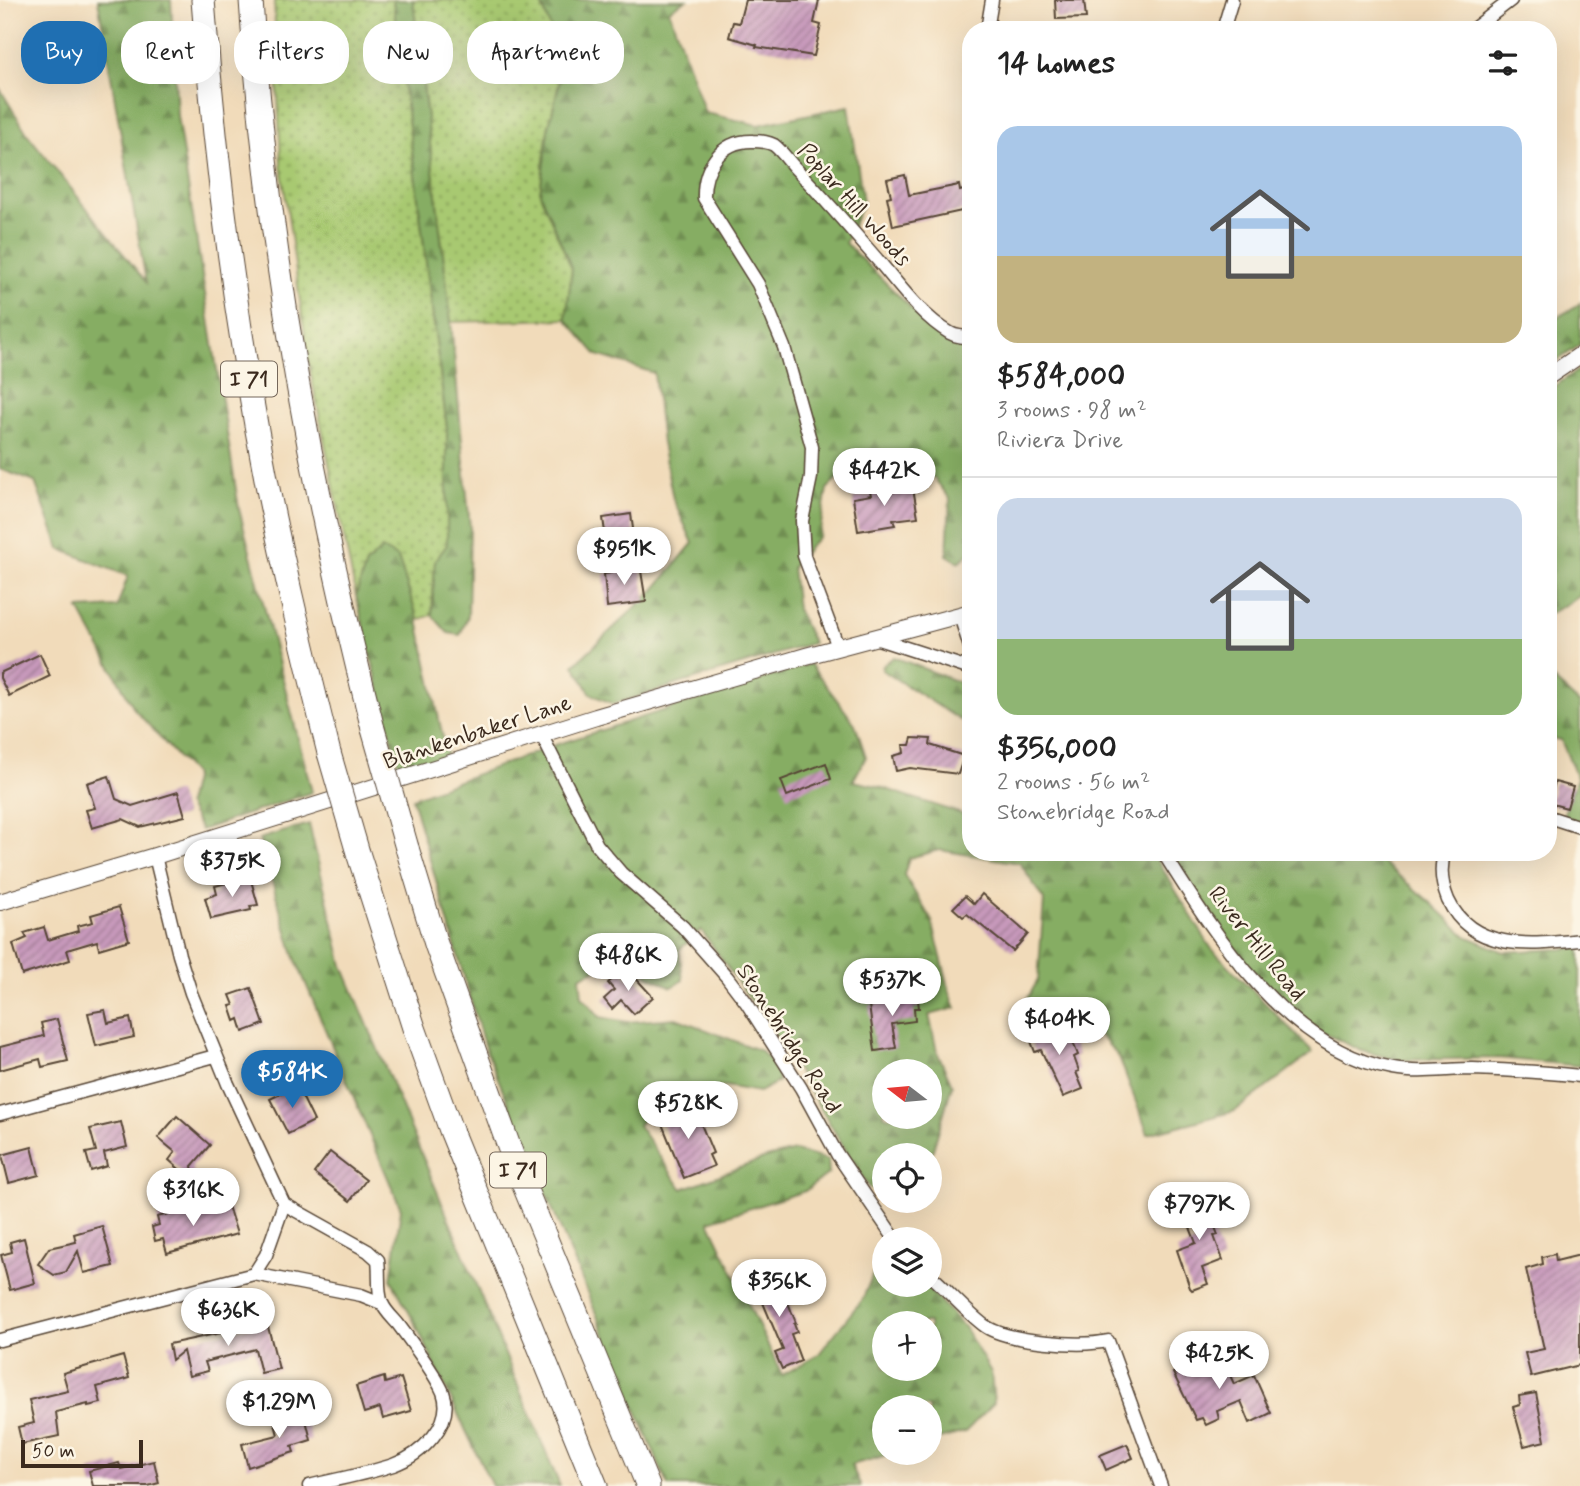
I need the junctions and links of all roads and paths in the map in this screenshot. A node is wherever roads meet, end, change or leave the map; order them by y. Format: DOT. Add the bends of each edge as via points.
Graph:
graph roads {
  1 [pos="203,0"];
  2 [pos="251,0"];
  3 [pos="992,0"];
  4 [pos="1232,0"];
  5 [pos="1511,0"];
  6 [pos="988,21"];
  7 [pos="1226,21"];
  8 [pos="1484,21"];
  9 [pos="962,337"];
  10 [pos="1580,355"];
  11 [pos="1557,371"];
  12 [pos="962,615"];
  13 [pos="874,638"];
  14 [pos="838,647"];
  15 [pos="962,666"];
  16 [pos="542,736"];
  17 [pos="1557,820"];
  18 [pos="1580,827"];
  19 [pos="155,856"];
  20 [pos="1169,861"];
  21 [pos="1442,861"];
  22 [pos="0,902"];
  23 [pos="1580,940"];
  24 [pos="215,1056"];
  25 [pos="1580,1076"];
  26 [pos="0,1114"];
  27 [pos="284,1204"];
  28 [pos="887,1227"];
  29 [pos="254,1275"];
  30 [pos="942,1286"];
  31 [pos="381,1303"];
  32 [pos="0,1340"];
  33 [pos="309,1486"];
  34 [pos="596,1486"];
  35 [pos="648,1486"];
  36 [pos="1161,1486"];
  1 -- 34 [label="highway, I 71, bridge" via="226,226 259,443 296,621 330,753 410,1016"];
  2 -- 35 [label="highway, I 71, bridge" via="278,259 305,426 373,729 436,944 516,1166"];
  3 -- 6 [label="street"];
  4 -- 7 [label="street"];
  5 -- 8 [label="street"];
  9 -- 14 [label="street, Poplar Hill Woods" via="951,334 917,306 773,145 736,144 714,159 704,183 704,198 758,284 784,346 812,447 804,556"];
  10 -- 11 [label="street"];
  12 -- 13 [label="street, Blankenbaker Lane"];
  13 -- 14 [label="street, Blankenbaker Lane"];
  13 -- 15 [label="street"];
  14 -- 16 [label="street, Blankenbaker Lane"];
  16 -- 19 [label="street, Blankenbaker Lane"];
  16 -- 28 [label="street, Stonebridge Road" via="597,845 621,873 683,927 746,1002"];
  17 -- 18 [label="street"];
  19 -- 22 [label="street, Blankenbaker Lane"];
  19 -- 24 [label="street" via="179,955"];
  20 -- 25 [label="street, River Hill Road" via="1250,975 1299,1025 1335,1049 1395,1070"];
  21 -- 23 [label="street" via="1442,887 1452,908 1487,939 1540,945"];
  24 -- 26 [label="street"];
  24 -- 27 [label="street"];
  27 -- 29 [label="street"];
  27 -- 31 [label="street" via="378,1260"];
  29 -- 31 [label="street" via="361,1295"];
  29 -- 32 [label="street"];
  30 -- 36 [label="street" via="1002,1335 1090,1345 1108,1341"];
  31 -- 33 [label="street" via="442,1391 445,1418 429,1441 395,1464"];
}
